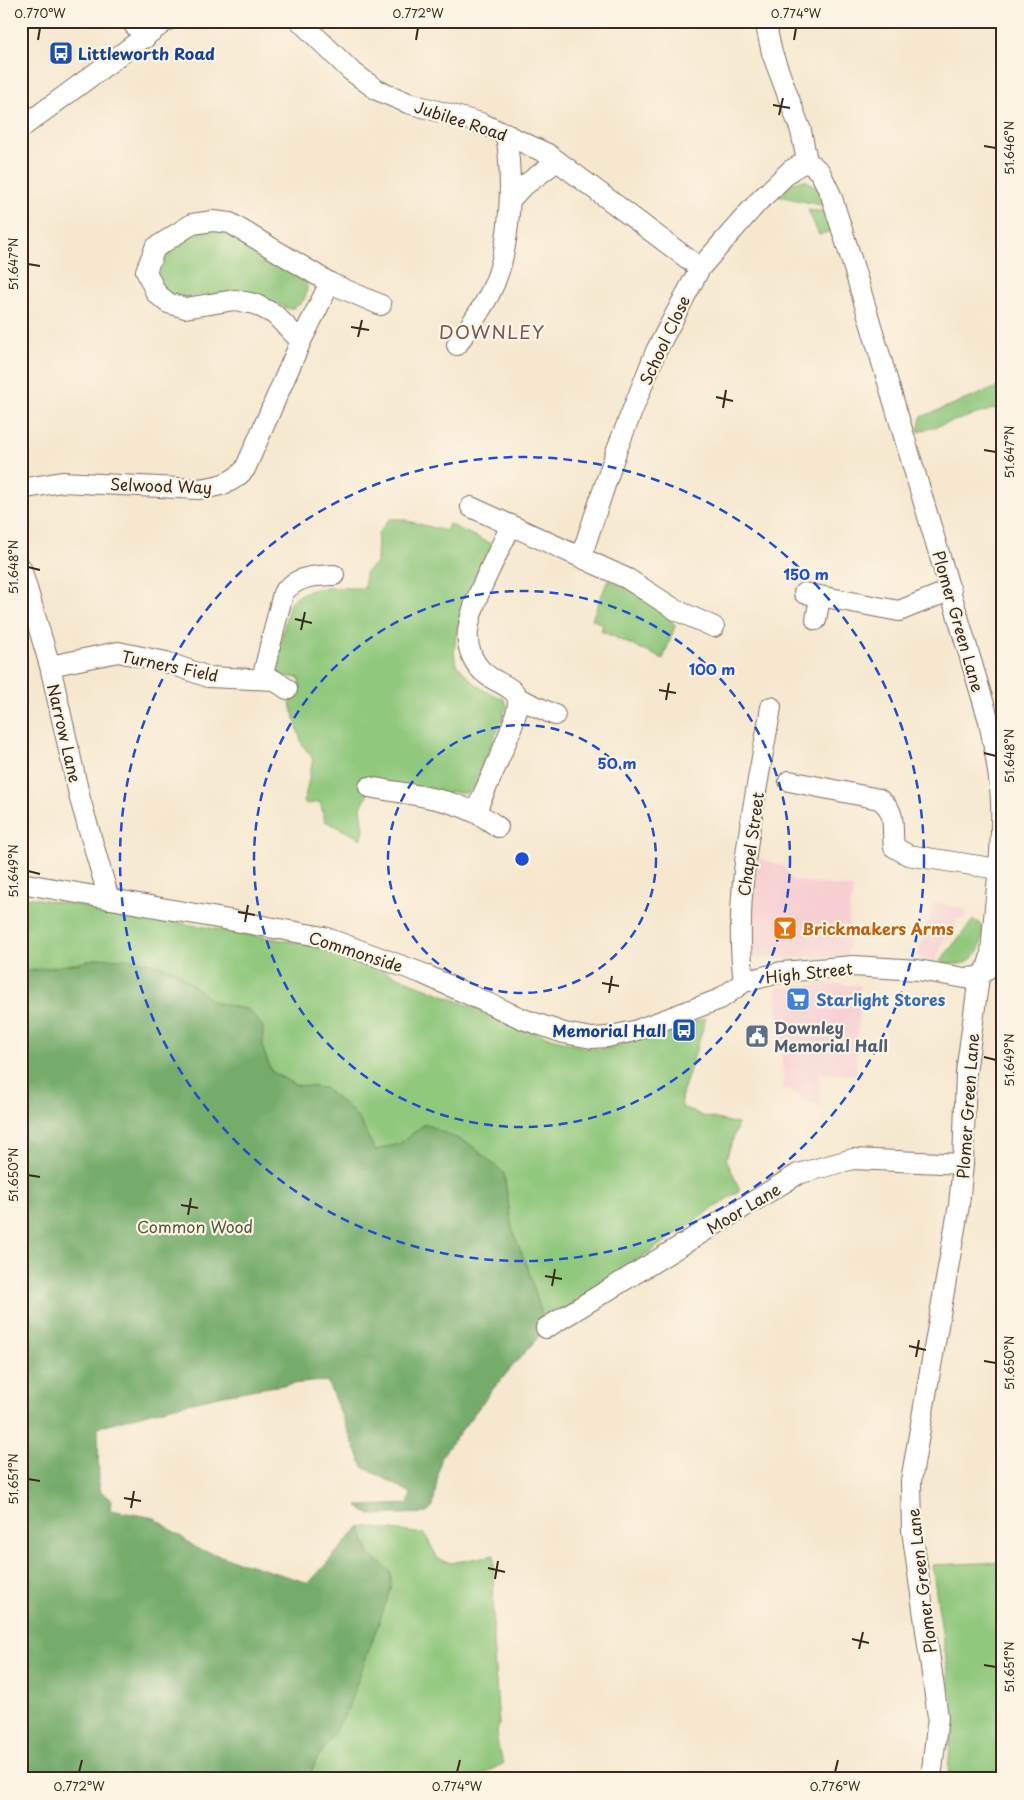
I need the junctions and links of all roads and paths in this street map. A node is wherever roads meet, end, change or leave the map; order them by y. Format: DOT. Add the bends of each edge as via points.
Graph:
graph roads {
  1 [pos="130,21"];
  2 [pos="166,21"];
  3 [pos="300,21"];
  4 [pos="765,21"];
  5 [pos="146,38"];
  6 [pos="21,128"];
  7 [pos="506,133"];
  8 [pos="557,161"];
  9 [pos="807,161"];
  10 [pos="510,200"];
  11 [pos="700,268"];
  12 [pos="330,283"];
  13 [pos="381,305"];
  14 [pos="301,341"];
  15 [pos="457,345"];
  16 [pos="21,489"];
  17 [pos="471,507"];
  18 [pos="511,525"];
  19 [pos="581,557"];
  20 [pos="21,568"];
  21 [pos="334,575"];
  22 [pos="951,590"];
  23 [pos="26,610"];
  24 [pos="816,620"];
  25 [pos="714,627"];
  26 [pos="50,666"];
  27 [pos="262,679"];
  28 [pos="287,689"];
  29 [pos="518,698"];
  30 [pos="771,707"];
  31 [pos="555,715"];
  32 [pos="789,781"];
  33 [pos="369,787"];
  34 [pos="1002,801"];
  35 [pos="476,811"];
  36 [pos="498,827"];
  37 [pos="998,869"];
  38 [pos="21,883"];
  39 [pos="109,899"];
  40 [pos="990,971"];
  41 [pos="744,982"];
  42 [pos="592,1038"];
  43 [pos="963,1164"];
  44 [pos="546,1328"];
  45 [pos="931,1779"];
  1 -- 5 [label="street"];
  2 -- 5 [label="street"];
  3 -- 7 [label="street, Jubilee Road" via="350,70 377,90 408,103"];
  4 -- 9 [label="street" via="776,68 801,131"];
  5 -- 6 [label="street"];
  7 -- 8 [label="street, Jubilee Road"];
  7 -- 10 [label="street" via="510,157"];
  8 -- 10 [label="street"];
  8 -- 11 [label="street, Jubilee Road"];
  9 -- 11 [label="street, School Close" via="791,170 757,203"];
  9 -- 22 [label="street, Plomer Green Lane" via="820,172 831,195"];
  10 -- 15 [label="street" via="498,274"];
  11 -- 19 [label="street, School Close" via="656,351 617,449"];
  12 -- 13 [label="street"];
  12 -- 14 [label="street, Selwood Way"];
  12 -- 14 [label="street" via="230,222 192,224 155,248 146,270 156,292 168,303 185,308 235,300 256,304 274,314"];
  14 -- 16 [label="street, Selwood Way" via="250,460 236,479 219,487 198,489 62,482"];
  17 -- 18 [label="street"];
  18 -- 19 [label="street"];
  18 -- 29 [label="street" via="476,605 468,632 469,646 482,672 514,691"];
  19 -- 25 [label="street" via="628,579 676,610"];
  20 -- 23 [label="street, Narrow Lane"];
  21 -- 27 [label="street" via="305,577 291,583 283,593"];
  22 -- 24 [label="street" via="899,611 812,595"];
  22 -- 34 [label="street, Plomer Green Lane" via="989,722"];
  23 -- 26 [label="street, Narrow Lane"];
  26 -- 27 [label="street, Turners Field" via="118,652 166,662 208,677"];
  26 -- 39 [label="street, Narrow Lane" via="80,799"];
  27 -- 28 [label="street, Turners Field" via="274,680"];
  29 -- 31 [label="street"];
  29 -- 35 [label="street" via="514,720"];
  30 -- 41 [label="street, Chapel Street" via="742,900 739,949"];
  32 -- 37 [label="street" via="879,799 889,806 893,818 894,847 908,855"];
  33 -- 35 [label="street" via="448,800"];
  34 -- 37 [label="street, Plomer Green Lane"];
  35 -- 36 [label="street"];
  37 -- 40 [label="street, Plomer Green Lane"];
  38 -- 39 [label="street, Commonside"];
  39 -- 42 [label="street, Commonside" via="324,937 421,973 523,1019 564,1033"];
  40 -- 41 [label="street, High Street" via="965,978 910,969 852,966 782,972"];
  40 -- 43 [label="street, Plomer Green Lane" via="966,1073"];
  41 -- 42 [label="street, High Street" via="720,999 700,1007 634,1031"];
  43 -- 44 [label="street, Moor Lane" via="853,1159 798,1174"];
  43 -- 45 [label="street, Plomer Green Lane" via="911,1480 914,1546 938,1718"];
}
